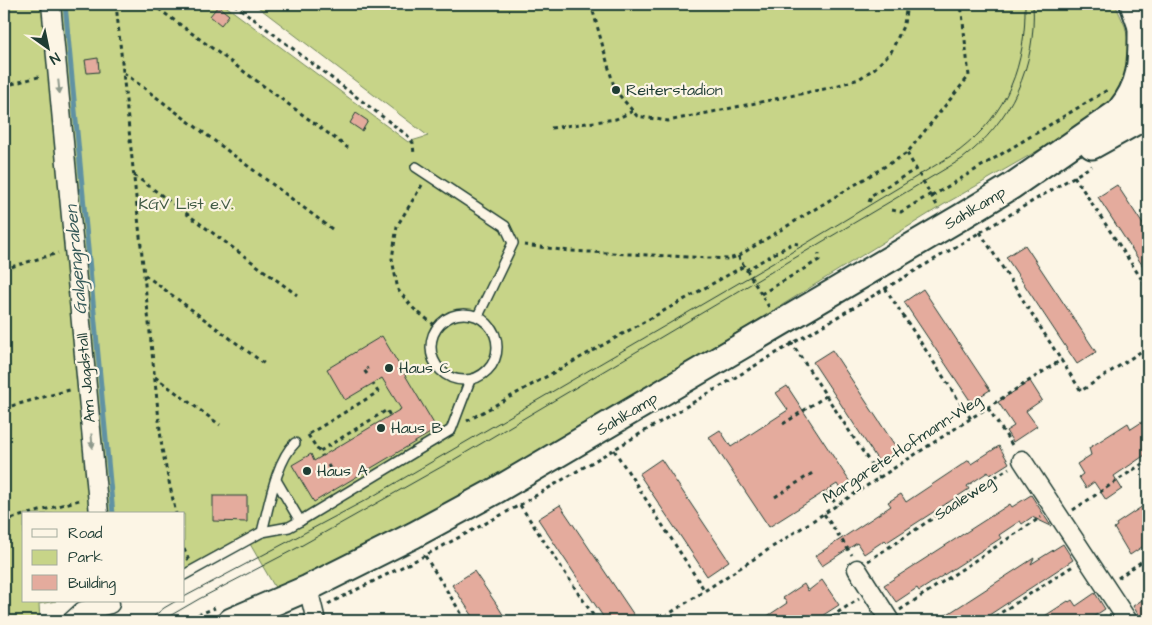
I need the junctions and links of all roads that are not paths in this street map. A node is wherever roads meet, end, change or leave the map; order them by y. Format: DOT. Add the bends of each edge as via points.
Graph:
graph roads {
  1 [pos="51,4"];
  2 [pos="1142,11"];
  3 [pos="1148,48"];
  4 [pos="1148,95"];
  5 [pos="1148,115"];
  6 [pos="1117,123"];
  7 [pos="1148,124"];
  8 [pos="416,167"];
  9 [pos="478,316"];
  10 [pos="470,380"];
  11 [pos="295,443"];
  12 [pos="1022,460"];
  13 [pos="276,480"];
  14 [pos="99,512"];
  15 [pos="300,520"];
  16 [pos="262,532"];
  17 [pos="857,569"];
  18 [pos="185,573"];
  19 [pos="112,602"];
  20 [pos="313,607"];
  21 [pos="889,620"];
  22 [pos="72,621"];
  23 [pos="231,621"];
  24 [pos="1128,621"];
  1 -- 14 [label="street, Am Jagdstall, one-way"];
  2 -- 3 [label="street"];
  2 -- 6 [label="street, Sahlkamp" via="1138,80"];
  4 -- 6 [label="street, Sahlkamp"];
  5 -- 6 [label="street, Sahlkamp"];
  6 -- 7 [label="street, Sahlkamp"];
  6 -- 20 [label="street, Sahlkamp" via="1012,186 954,234 785,334 414,535"];
  8 -- 9 [label="lane" via="505,226 513,243"];
  9 -- 10 [label="lane" via="494,330 498,351 489,370"];
  9 -- 10 [label="lane" via="455,314 437,327 432,338 433,360 440,370 448,377"];
  10 -- 15 [label="lane" via="451,430"];
  11 -- 13 [label="lane" via="287,450"];
  12 -- 24 [label="street"];
  13 -- 15 [label="lane"];
  13 -- 16 [label="lane"];
  15 -- 16 [label="lane" via="289,527"];
  16 -- 18 [label="lane"];
  17 -- 21 [label="street"];
  19 -- 22 [label="street" via="83,611"];
  20 -- 23 [label="street, Sahlkamp"];
}
